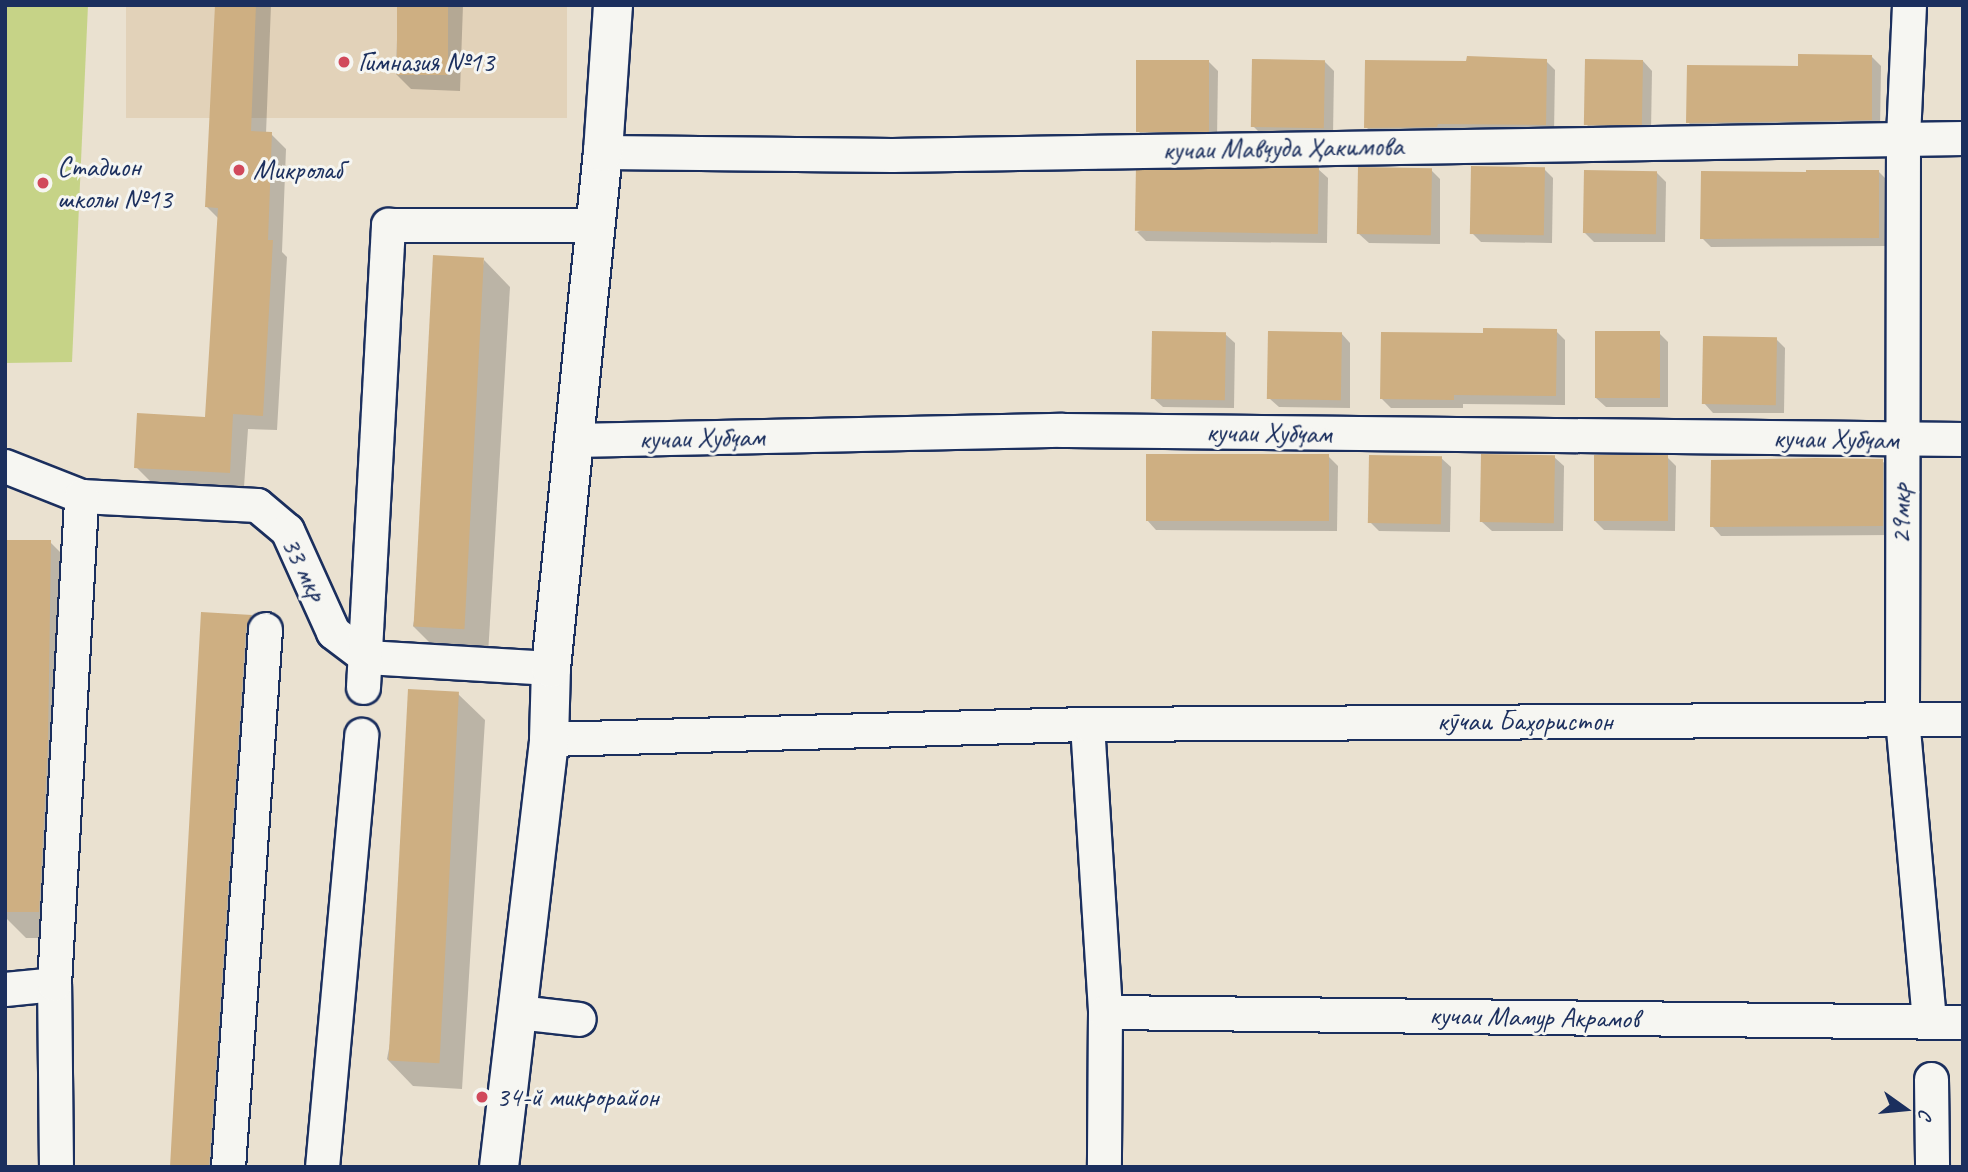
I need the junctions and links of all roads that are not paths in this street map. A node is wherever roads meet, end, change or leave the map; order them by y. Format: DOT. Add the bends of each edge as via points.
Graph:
graph roads {
  1 [pos="613,5"];
  2 [pos="1909,5"];
  3 [pos="1903,137"];
  4 [pos="1963,138"];
  5 [pos="603,152"];
  6 [pos="596,225"];
  7 [pos="1963,439"];
  8 [pos="574,440"];
  9 [pos="1901,440"];
  10 [pos="5,466"];
  11 [pos="81,496"];
  12 [pos="265,628"];
  13 [pos="551,668"];
  14 [pos="365,672"];
  15 [pos="1902,718"];
  16 [pos="1963,719"];
  17 [pos="1087,724"];
  18 [pos="361,735"];
  19 [pos="549,739"];
  20 [pos="54,984"];
  21 [pos="5,989"];
  22 [pos="518,1012"];
  23 [pos="1105,1012"];
  24 [pos="579,1019"];
  25 [pos="1929,1022"];
  26 [pos="1963,1022"];
  27 [pos="1931,1079"];
  28 [pos="56,1167"];
  29 [pos="228,1167"];
  30 [pos="323,1167"];
  31 [pos="499,1167"];
  32 [pos="1104,1167"];
  33 [pos="1931,1167"];
  1 -- 5 [label="main road"];
  2 -- 3 [label="street, 29мкр"];
  3 -- 4 [label="street, кучаи Мавҷуда Ҳакимова"];
  3 -- 5 [label="street, кучаи Мавҷуда Ҳакимова" via="891,155"];
  3 -- 9 [label="street, 29мкр"];
  5 -- 6 [label="main road"];
  6 -- 8 [label="main road"];
  6 -- 14 [label="street" via="388,225"];
  7 -- 9 [label="street, кучаи Хубҷам"];
  8 -- 9 [label="street, кучаи Хубҷам" via="1062,430"];
  8 -- 13 [label="main road"];
  9 -- 15 [label="street, 29мкр"];
  10 -- 11 [label="street, 33 мкр"];
  11 -- 14 [label="street, 33 мкр" via="257,505 287,530 333,632"];
  11 -- 20 [label="street"];
  12 -- 29 [label="street"];
  13 -- 14 [label="street"];
  13 -- 19 [label="main road"];
  15 -- 16 [label="street, кӯчаи Баҳористон"];
  15 -- 17 [label="street, кӯчаи Баҳористон"];
  15 -- 25 [label="street, 29мкр"];
  17 -- 19 [label="street, кӯчаи Баҳористон"];
  17 -- 23 [label="street"];
  18 -- 30 [label="street"];
  19 -- 22 [label="main road"];
  20 -- 21 [label="street"];
  20 -- 28 [label="street"];
  22 -- 24 [label="street"];
  22 -- 31 [label="main road"];
  23 -- 25 [label="street, кучаи Мамур Акрамов"];
  23 -- 32 [label="street"];
  25 -- 26 [label="street, кучаи Мамур Акрамов"];
  27 -- 33 [label="street"];
}
